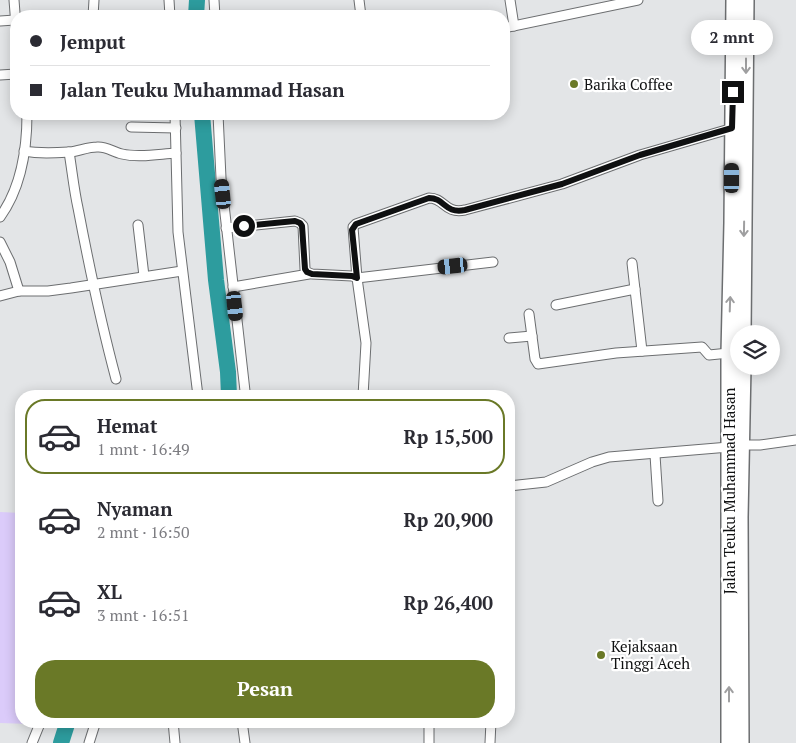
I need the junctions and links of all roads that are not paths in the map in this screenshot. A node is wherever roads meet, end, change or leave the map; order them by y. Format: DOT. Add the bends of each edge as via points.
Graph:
graph roads {
  1 [pos="510,0"];
  2 [pos="638,0"];
  3 [pos="734,0"];
  4 [pos="746,0"];
  5 [pos="514,26"];
  6 [pos="510,27"];
  7 [pos="27,120"];
  8 [pos="175,120"];
  9 [pos="218,120"];
  10 [pos="131,127"];
  11 [pos="176,128"];
  12 [pos="732,128"];
  13 [pos="24,151"];
  14 [pos="69,152"];
  15 [pos="176,153"];
  16 [pos="739,177"];
  17 [pos="0,217"];
  18 [pos="138,225"];
  19 [pos="226,228"];
  20 [pos="0,242"];
  21 [pos="493,262"];
  22 [pos="632,263"];
  23 [pos="182,271"];
  24 [pos="309,274"];
  25 [pos="144,276"];
  26 [pos="357,278"];
  27 [pos="94,283"];
  28 [pos="233,287"];
  29 [pos="635,289"];
  30 [pos="19,291"];
  31 [pos="0,296"];
  32 [pos="556,305"];
  33 [pos="529,314"];
  34 [pos="743,325"];
  35 [pos="532,336"];
  36 [pos="509,338"];
  37 [pos="642,351"];
  38 [pos="729,353"];
  39 [pos="742,375"];
  40 [pos="116,379"];
  41 [pos="197,390"];
  42 [pos="244,390"];
  43 [pos="363,390"];
  44 [pos="796,440"];
  45 [pos="736,446"];
  46 [pos="655,455"];
  47 [pos="515,485"];
  48 [pos="658,501"];
  49 [pos="734,517"];
  50 [pos="38,728"];
  51 [pos="94,728"];
  52 [pos="173,728"];
  53 [pos="243,728"];
  54 [pos="429,728"];
  55 [pos="490,728"];
  56 [pos="32,743"];
  57 [pos="89,743"];
  58 [pos="174,743"];
  59 [pos="245,743"];
  60 [pos="429,743"];
  61 [pos="490,743"];
  62 [pos="729,743"];
  63 [pos="741,743"];
  1 -- 5 [label="street"];
  2 -- 5 [label="street"];
  3 -- 12 [label="highway, Jalan Teuku Muhammad Hasan"];
  4 -- 16 [label="highway, Jalan Teuku Muhammad Hasan, one-way"];
  5 -- 6 [label="street"];
  7 -- 13 [label="street"];
  8 -- 11 [label="street"];
  9 -- 19 [label="street"];
  10 -- 11 [label="street"];
  11 -- 15 [label="street"];
  12 -- 16 [label="highway, Jalan Teuku Muhammad Hasan"];
  12 -- 26 [label="street" via="640,155 562,184 465,210 450,210 439,200 429,198 356,224 352,230"];
  13 -- 14 [label="street" via="42,154"];
  13 -- 17 [label="street" via="12,196"];
  14 -- 15 [label="street" via="103,147 130,155"];
  14 -- 27 [label="street"];
  15 -- 23 [label="street"];
  16 -- 34 [label="highway, Jalan Teuku Muhammad Hasan, one-way"];
  38 -- 16 [label="highway, Jalan Teuku Muhammad Hasan, one-way"];
  18 -- 25 [label="street"];
  19 -- 24 [label="street" via="300,223 305,269"];
  19 -- 28 [label="street"];
  20 -- 30 [label="street"];
  21 -- 26 [label="street"];
  22 -- 29 [label="street"];
  23 -- 25 [label="street"];
  23 -- 41 [label="street"];
  24 -- 26 [label="street"];
  24 -- 28 [label="street"];
  25 -- 27 [label="street"];
  26 -- 43 [label="street" via="366,343"];
  27 -- 30 [label="street"];
  27 -- 40 [label="street"];
  28 -- 42 [label="street"];
  29 -- 32 [label="street"];
  29 -- 37 [label="street"];
  30 -- 31 [label="street"];
  33 -- 35 [label="street"];
  35 -- 36 [label="street"];
  35 -- 37 [label="street" via="538,364"];
  37 -- 38 [label="street" via="701,347 709,356"];
  38 -- 45 [label="highway, Jalan Teuku Muhammad Hasan"];
  39 -- 45 [label="highway, Jalan Teuku Muhammad Hasan"];
  44 -- 45 [label="street"];
  45 -- 46 [label="street"];
  45 -- 49 [label="highway, Jalan Teuku Muhammad Hasan"];
  46 -- 47 [label="street" via="609,457 546,482"];
  46 -- 48 [label="street"];
  62 -- 49 [label="highway, Jalan Teuku Muhammad Hasan, one-way"];
  49 -- 63 [label="highway, Jalan Teuku Muhammad Hasan"];
  50 -- 56 [label="street"];
  51 -- 57 [label="street"];
  52 -- 58 [label="street"];
  53 -- 59 [label="street"];
  54 -- 60 [label="street"];
  55 -- 61 [label="street"];
}
